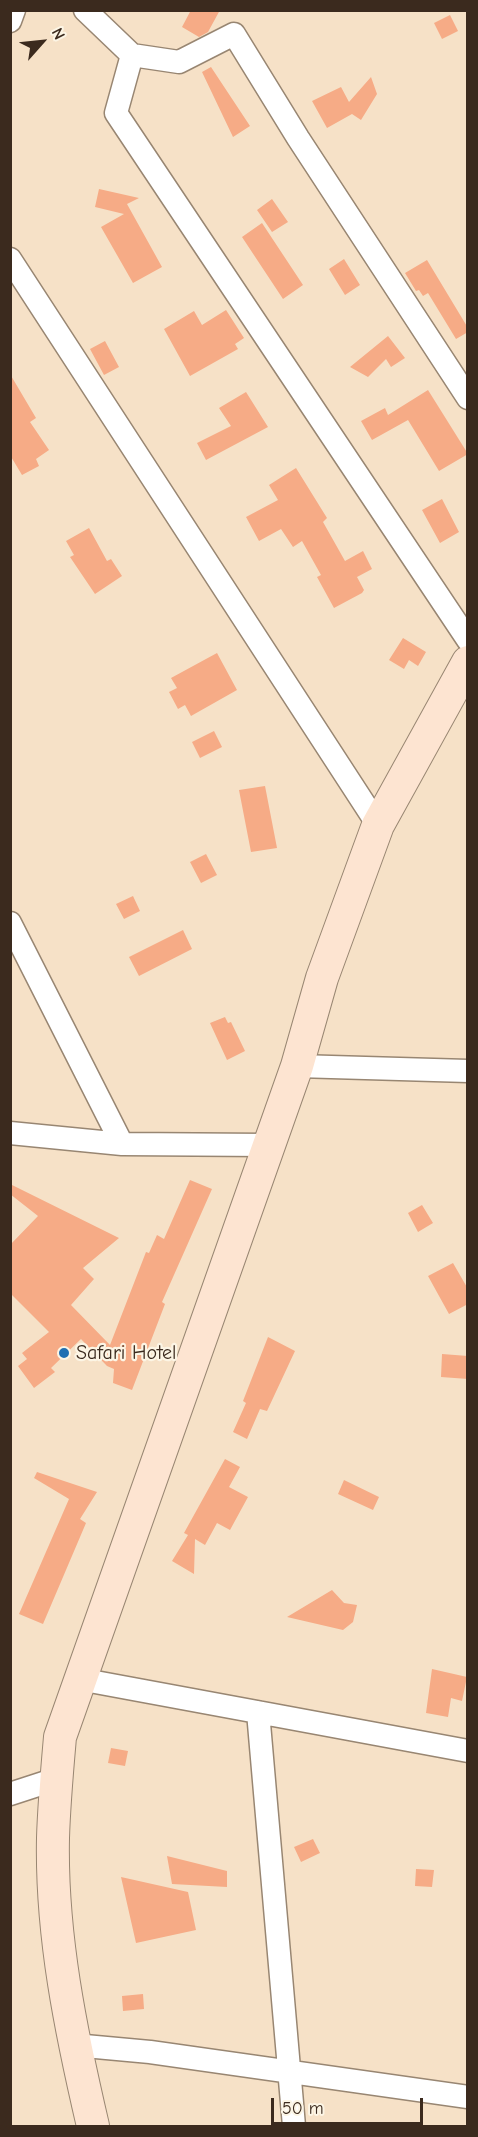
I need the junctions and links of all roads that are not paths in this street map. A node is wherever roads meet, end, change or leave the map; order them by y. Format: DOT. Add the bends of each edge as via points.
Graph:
graph roads {
  1 [pos="14,10"];
  2 [pos="85,10"];
  3 [pos="10,21"];
  4 [pos="132,55"];
  5 [pos="10,259"];
  6 [pos="468,398"];
  7 [pos="468,640"];
  8 [pos="468,662"];
  9 [pos="378,825"];
  10 [pos="10,923"];
  11 [pos="297,1066"];
  12 [pos="468,1071"];
  13 [pos="10,1133"];
  14 [pos="122,1144"];
  15 [pos="268,1144"];
  16 [pos="79,1679"];
  17 [pos="258,1712"];
  18 [pos="468,1751"];
  19 [pos="56,1779"];
  20 [pos="10,1794"];
  21 [pos="74,2044"];
  22 [pos="288,2072"];
  23 [pos="468,2097"];
  24 [pos="93,2127"];
  25 [pos="294,2127"];
  1 -- 3 [label="street"];
  2 -- 4 [label="street"];
  4 -- 6 [label="street" via="179,62 234,34 297,138"];
  4 -- 7 [label="street" via="116,113"];
  5 -- 9 [label="street"];
  8 -- 9 [label="street"];
  9 -- 11 [label="street" via="322,978"];
  10 -- 14 [label="street"];
  11 -- 12 [label="street"];
  11 -- 15 [label="street"];
  13 -- 14 [label="street"];
  14 -- 15 [label="street"];
  15 -- 16 [label="street"];
  16 -- 17 [label="street"];
  16 -- 19 [label="street" via="60,1737"];
  17 -- 18 [label="street"];
  17 -- 22 [label="street"];
  19 -- 20 [label="street"];
  19 -- 21 [label="street" via="53,1839 58,1941"];
  21 -- 22 [label="street"];
  21 -- 24 [label="street"];
  22 -- 23 [label="street"];
  22 -- 25 [label="street"];
}
